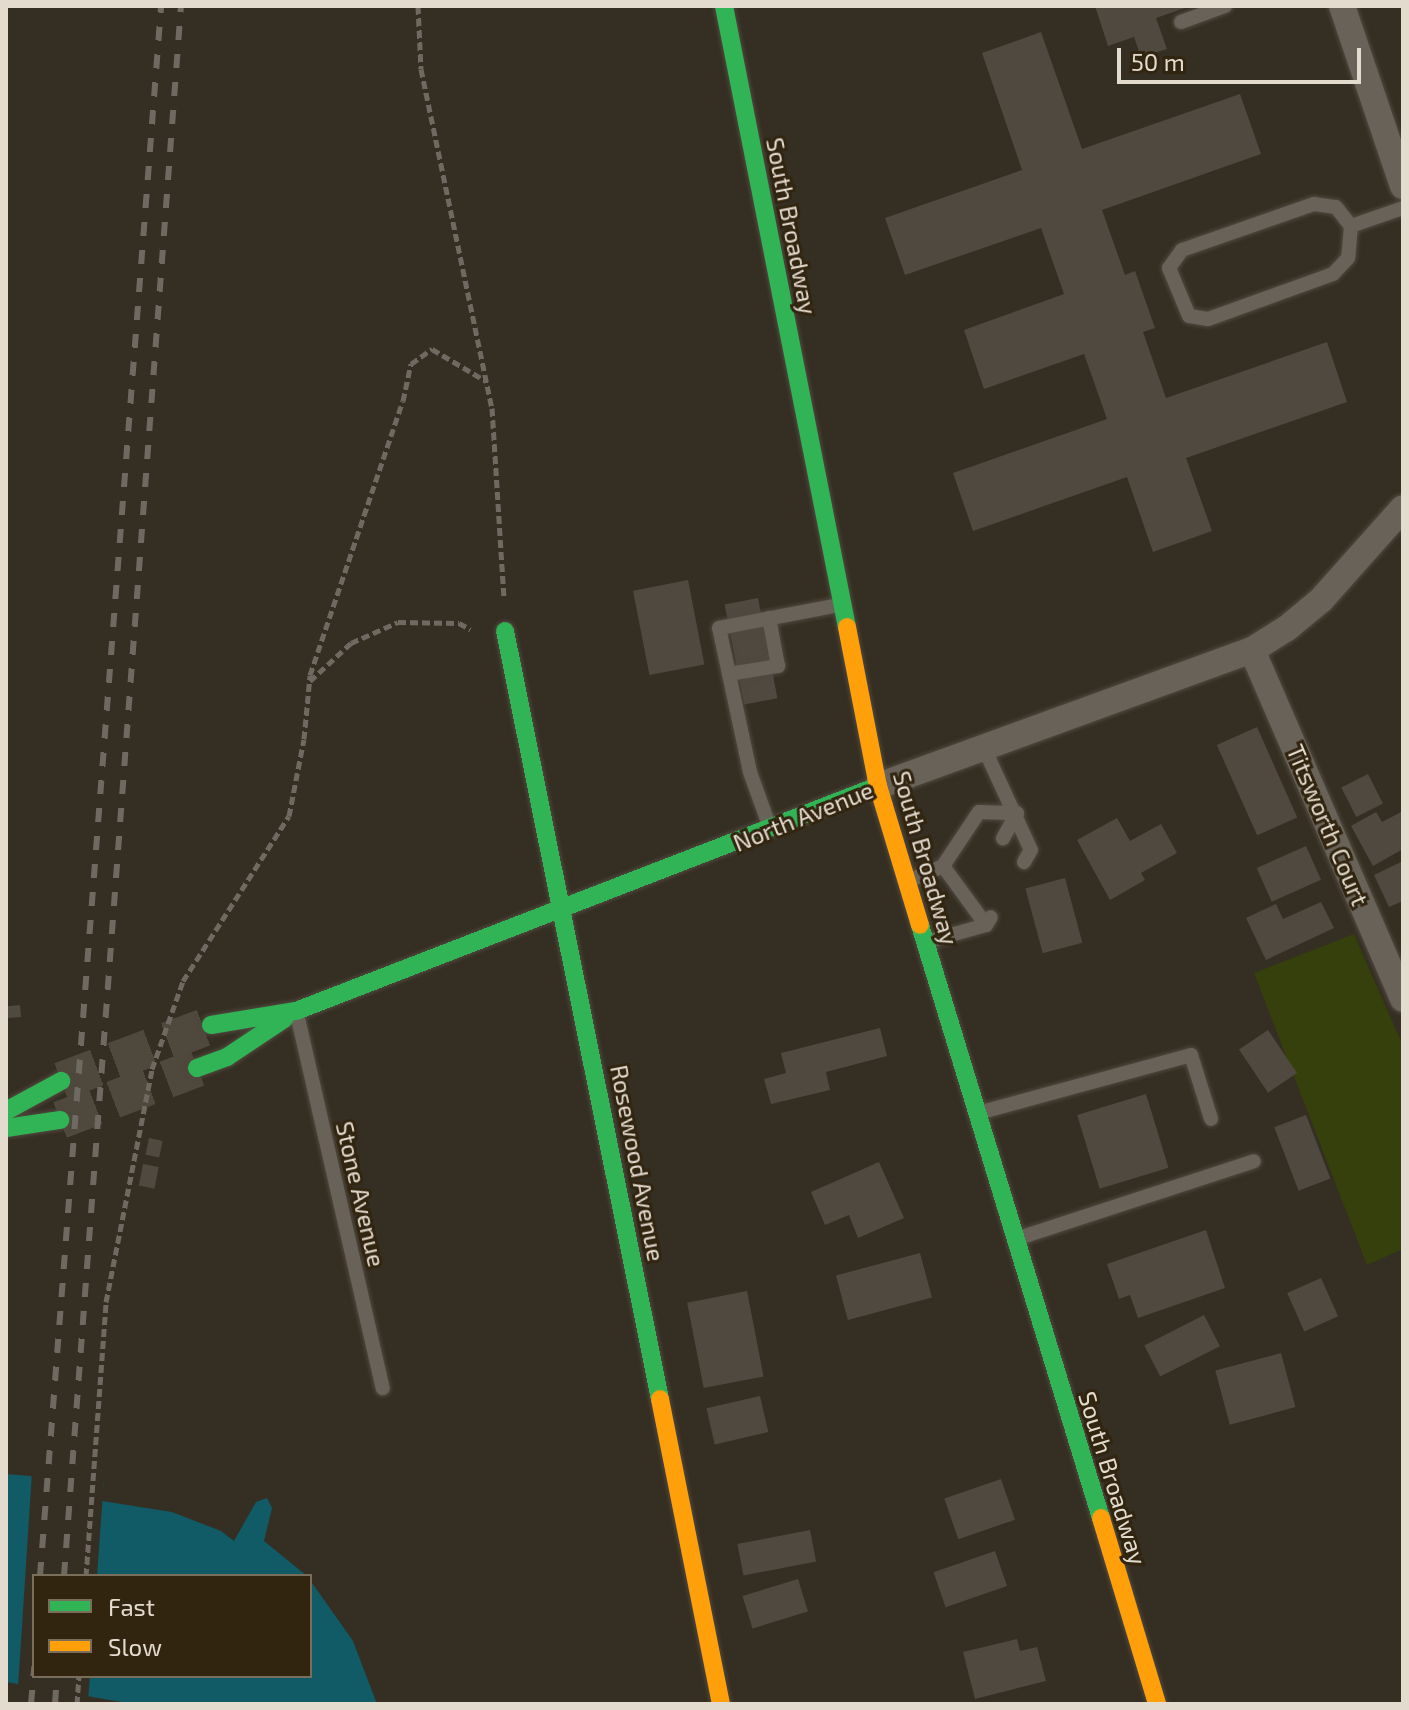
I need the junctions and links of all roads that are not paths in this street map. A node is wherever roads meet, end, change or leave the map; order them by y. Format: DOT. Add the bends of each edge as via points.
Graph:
graph roads {
  1 [pos="724,6"];
  2 [pos="1225,6"];
  3 [pos="1342,6"];
  4 [pos="1181,22"];
  5 [pos="1403,186"];
  6 [pos="1403,208"];
  7 [pos="1351,226"];
  8 [pos="1403,508"];
  9 [pos="842,604"];
  10 [pos="769,618"];
  11 [pos="505,631"];
  12 [pos="1252,650"];
  13 [pos="729,674"];
  14 [pos="984,748"];
  15 [pos="878,786"];
  16 [pos="1017,813"];
  17 [pos="770,829"];
  18 [pos="1003,838"];
  19 [pos="1024,862"];
  20 [pos="943,866"];
  21 [pos="907,881"];
  22 [pos="564,911"];
  23 [pos="925,942"];
  24 [pos="1403,999"];
  25 [pos="296,1011"];
  26 [pos="211,1025"];
  27 [pos="197,1068"];
  28 [pos="61,1081"];
  29 [pos="6,1111"];
  30 [pos="978,1114"];
  31 [pos="1211,1119"];
  32 [pos="60,1120"];
  33 [pos="6,1128"];
  34 [pos="1254,1161"];
  35 [pos="1016,1239"];
  36 [pos="383,1388"];
  37 [pos="721,1704"];
  38 [pos="1157,1704"];
  1 -- 9 [label="street, South Broadway"];
  2 -- 4 [label="lane"];
  3 -- 5 [label="street"];
  6 -- 7 [label="lane"];
  7 -- 7 [label="lane" via="1348,258 1333,274 1208,319 1189,316 1169,268 1182,250 1314,204 1336,207"];
  8 -- 12 [label="street, North Avenue" via="1321,600"];
  9 -- 10 [label="lane"];
  9 -- 15 [label="street, South Broadway"];
  10 -- 13 [label="lane" via="719,628"];
  10 -- 13 [label="lane" via="778,666"];
  11 -- 22 [label="street, Rosewood Avenue"];
  12 -- 14 [label="street, North Avenue"];
  12 -- 24 [label="street, Titsworth Court"];
  13 -- 17 [label="lane" via="750,772"];
  14 -- 15 [label="street, North Avenue"];
  14 -- 16 [label="lane"];
  15 -- 17 [label="street, North Avenue"];
  15 -- 21 [label="street, South Broadway"];
  16 -- 18 [label="lane"];
  16 -- 19 [label="lane" via="1031,850"];
  16 -- 20 [label="lane" via="979,812"];
  17 -- 22 [label="street, North Avenue"];
  20 -- 21 [label="lane"];
  20 -- 23 [label="lane" via="988,921"];
  21 -- 23 [label="street, South Broadway"];
  22 -- 25 [label="street, North Avenue"];
  22 -- 37 [label="street, Rosewood Avenue"];
  23 -- 30 [label="street, South Broadway"];
  25 -- 26 [label="street, North Avenue"];
  25 -- 27 [label="street, North Avenue" via="227,1057"];
  25 -- 36 [label="lane, Stone Avenue"];
  28 -- 29 [label="street"];
  30 -- 31 [label="lane" via="1191,1055"];
  30 -- 35 [label="street, South Broadway"];
  32 -- 33 [label="street"];
  34 -- 35 [label="lane"];
  35 -- 38 [label="street, South Broadway"];
}
